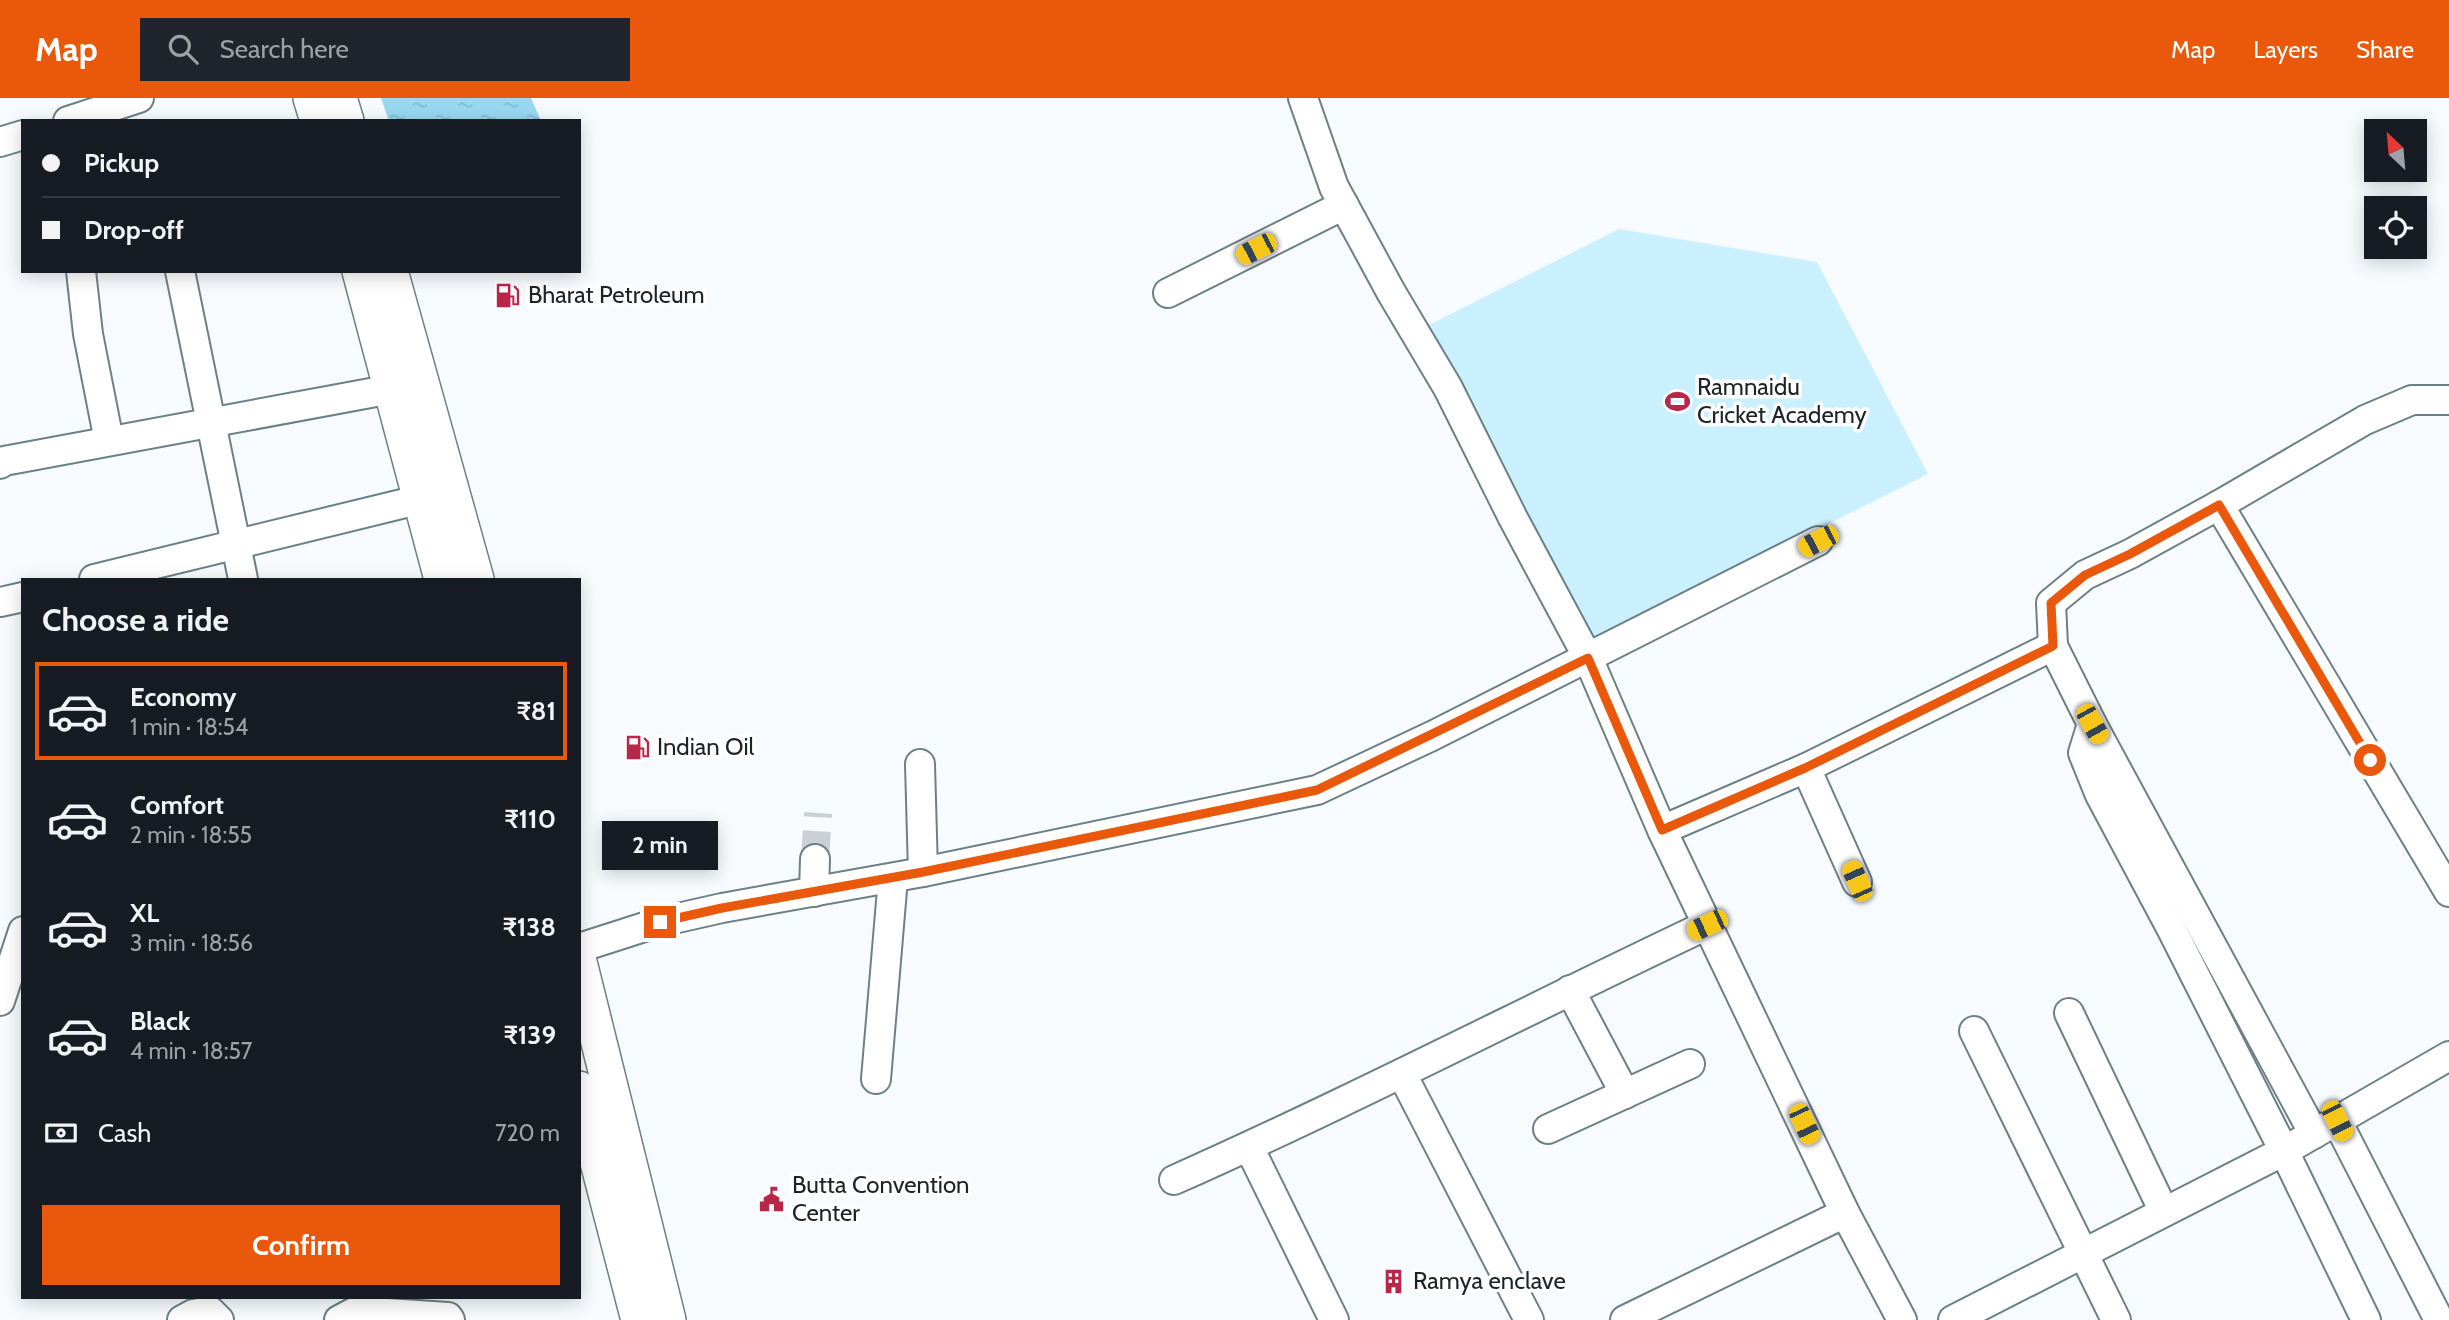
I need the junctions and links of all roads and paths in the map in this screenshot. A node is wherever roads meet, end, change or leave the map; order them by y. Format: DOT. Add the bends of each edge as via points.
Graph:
graph roads {
  1 [pos="139,98"];
  2 [pos="311,98"];
  3 [pos="339,98"];
  4 [pos="1303,98"];
  5 [pos="78,119"];
  6 [pos="317,119"];
  7 [pos="344,119"];
  8 [pos="21,136"];
  9 [pos="0,142"];
  10 [pos="1344,205"];
  11 [pos="81,273"];
  12 [pos="180,273"];
  13 [pos="361,273"];
  14 [pos="391,273"];
  15 [pos="1168,293"];
  16 [pos="392,389"];
  17 [pos="2449,400"];
  18 [pos="210,421"];
  19 [pos="109,442"];
  20 [pos="0,464"];
  21 [pos="422,499"];
  22 [pos="2219,505"];
  23 [pos="1818,541"];
  24 [pos="236,544"];
  25 [pos="98,578"];
  26 [pos="243,578"];
  27 [pos="442,578"];
  28 [pos="476,578"];
  29 [pos="21,597"];
  30 [pos="0,602"];
  31 [pos="2053,646"];
  32 [pos="1588,658"];
  33 [pos="2092,724"];
  34 [pos="920,764"];
  35 [pos="1805,768"];
  36 [pos="1662,830"];
  37 [pos="816,859"];
  38 [pos="923,872"];
  39 [pos="893,878"];
  40 [pos="1857,881"];
  41 [pos="814,892"];
  42 [pos="2449,892"];
  43 [pos="1707,925"];
  44 [pos="21,937"];
  45 [pos="581,947"];
  46 [pos="581,970"];
  47 [pos="1570,990"];
  48 [pos="0,1001"];
  49 [pos="2069,1013"];
  50 [pos="1974,1031"];
  51 [pos="2449,1056"];
  52 [pos="1690,1064"];
  53 [pos="1402,1074"];
  54 [pos="876,1079"];
  55 [pos="1625,1094"];
  56 [pos="581,1097"];
  57 [pos="2326,1128"];
  58 [pos="1548,1129"];
  59 [pos="1249,1147"];
  60 [pos="2284,1151"];
  61 [pos="1174,1180"];
  62 [pos="2164,1212"];
  63 [pos="1845,1213"];
  64 [pos="2082,1253"];
  65 [pos="393,1305"];
  66 [pos="182,1320"];
  67 [pos="219,1320"];
  68 [pos="340,1320"];
  69 [pos="450,1320"];
  70 [pos="639,1320"];
  71 [pos="668,1320"];
  72 [pos="1334,1320"];
  73 [pos="1529,1320"];
  74 [pos="1625,1320"];
  75 [pos="1902,1320"];
  76 [pos="1953,1320"];
  77 [pos="2116,1320"];
  78 [pos="2366,1320"];
  79 [pos="2439,1320"];
  1 -- 5 [label="street"];
  2 -- 6 [label="main road"];
  3 -- 7 [label="main road"];
  4 -- 10 [label="street"];
  8 -- 9 [label="street"];
  10 -- 15 [label="street"];
  10 -- 32 [label="street" via="1448,388"];
  11 -- 19 [label="street"];
  12 -- 18 [label="street"];
  13 -- 16 [label="main road"];
  14 -- 28 [label="main road"];
  16 -- 18 [label="street"];
  16 -- 21 [label="main road"];
  17 -- 22 [label="street" via="2412,400 2365,420"];
  18 -- 19 [label="street"];
  18 -- 24 [label="street"];
  19 -- 20 [label="street"];
  21 -- 24 [label="street"];
  21 -- 27 [label="main road"];
  22 -- 31 [label="street" via="2085,575 2051,603"];
  22 -- 42 [label="street"];
  23 -- 32 [label="street"];
  24 -- 25 [label="street"];
  24 -- 26 [label="street"];
  29 -- 30 [label="street"];
  31 -- 33 [label="street"];
  31 -- 35 [label="street"];
  32 -- 36 [label="street"];
  32 -- 38 [label="street" via="1317,790"];
  33 -- 57 [label="street"];
  33 -- 60 [label="street" via="2084,752 2100,795"];
  34 -- 38 [label="street"];
  35 -- 36 [label="street"];
  35 -- 40 [label="street"];
  36 -- 43 [label="street"];
  37 -- 41 [label="street"];
  38 -- 39 [label="street"];
  39 -- 41 [label="street"];
  39 -- 54 [label="street"];
  41 -- 45 [label="street" via="660,922"];
  43 -- 47 [label="street"];
  43 -- 63 [label="street"];
  44 -- 48 [label="street"];
  46 -- 71 [label="main road"];
  47 -- 53 [label="street"];
  47 -- 55 [label="street"];
  49 -- 62 [label="street"];
  50 -- 64 [label="street"];
  51 -- 57 [label="street"];
  52 -- 55 [label="street"];
  53 -- 59 [label="street"];
  53 -- 73 [label="street"];
  55 -- 58 [label="street"];
  56 -- 70 [label="main road"];
  57 -- 60 [label="street"];
  57 -- 79 [label="street"];
  59 -- 61 [label="street"];
  59 -- 72 [label="street"];
  60 -- 62 [label="street"];
  60 -- 78 [label="street"];
  62 -- 64 [label="street"];
  63 -- 74 [label="street"];
  63 -- 75 [label="street"];
  64 -- 76 [label="street"];
  64 -- 77 [label="street"];
  65 -- 68 [label="street" via="356,1311"];
  65 -- 69 [label="street"];
  66 -- 67 [label="street" via="210,1311"];
}
